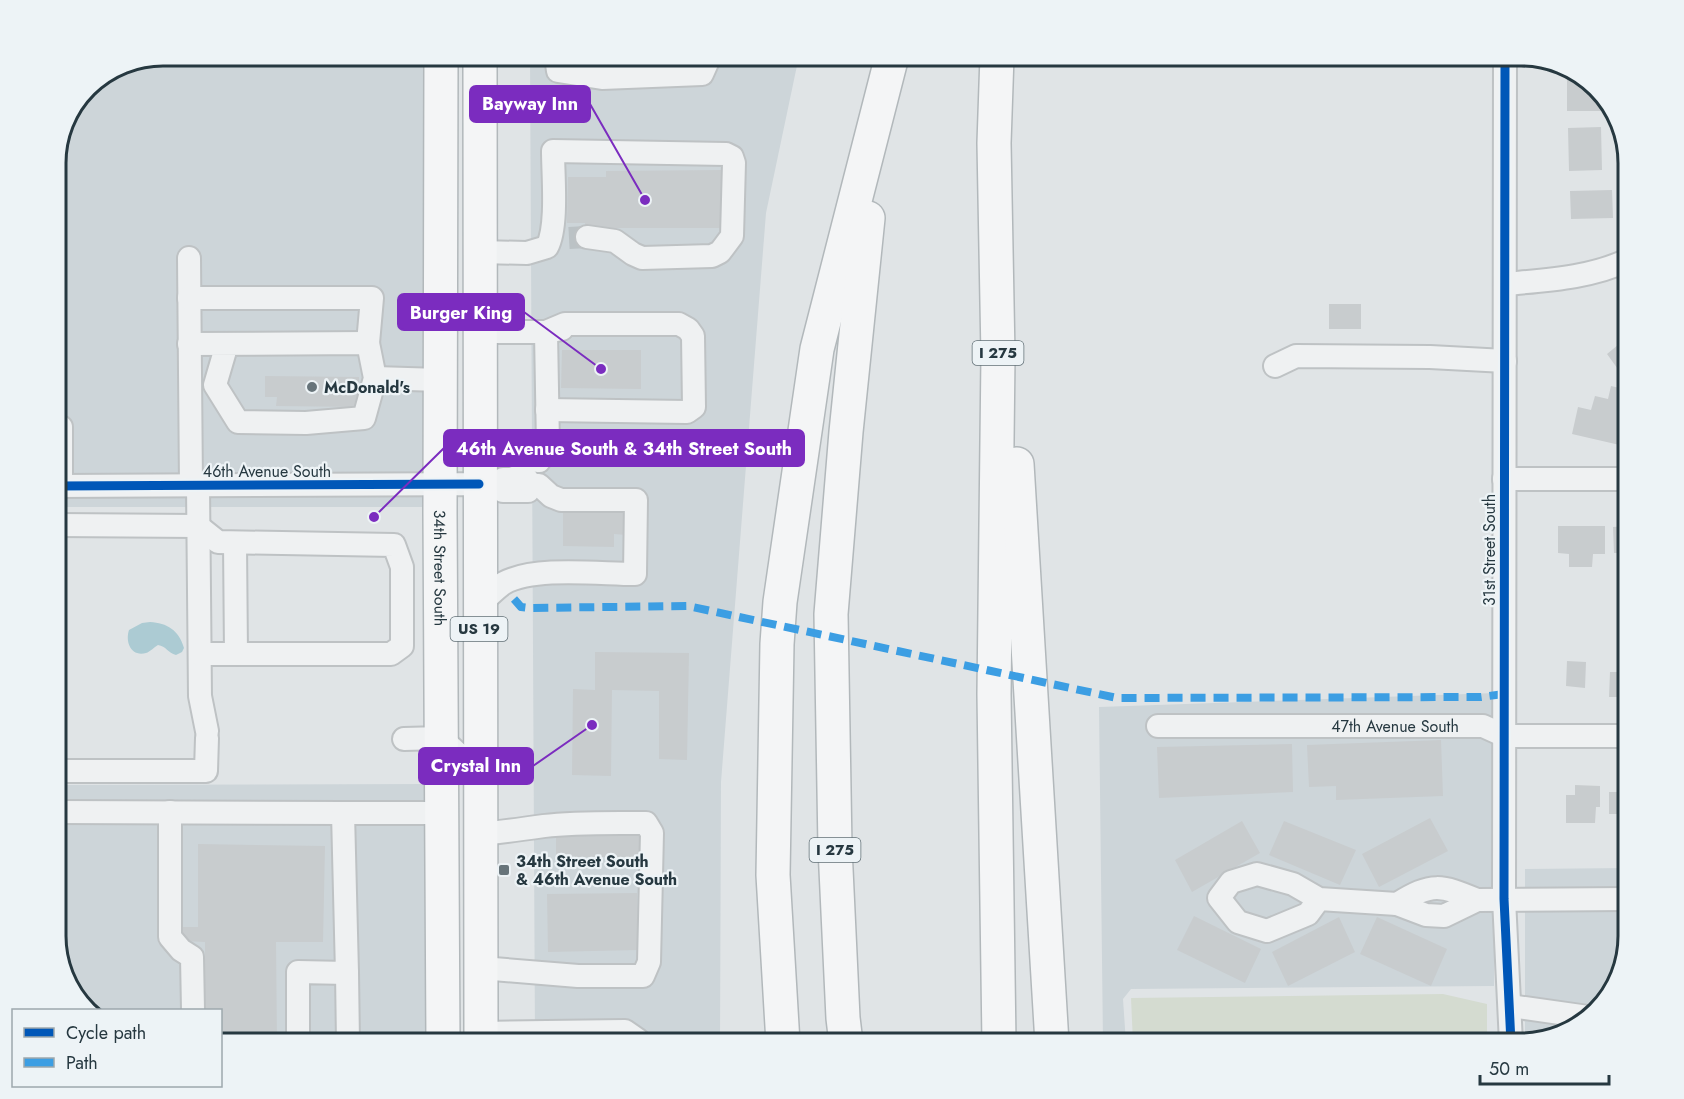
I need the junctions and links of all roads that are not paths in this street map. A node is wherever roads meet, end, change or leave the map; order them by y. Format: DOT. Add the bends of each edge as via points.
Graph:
graph roads {
  1 [pos="441,66"];
  2 [pos="464,66"];
  3 [pos="480,66"];
  4 [pos="557,66"];
  5 [pos="706,66"];
  6 [pos="889,66"];
  7 [pos="890,66"];
  8 [pos="997,66"];
  9 [pos="1505,66"];
  10 [pos="480,122"];
  11 [pos="569,238"];
  12 [pos="479,252"];
  13 [pos="189,258"];
  14 [pos="1618,265"];
  15 [pos="1505,284"];
  16 [pos="189,298"];
  17 [pos="479,332"];
  18 [pos="546,332"];
  19 [pos="369,343"];
  20 [pos="189,344"];
  21 [pos="227,344"];
  22 [pos="998,356"];
  23 [pos="1505,361"];
  24 [pos="1275,366"];
  25 [pos="375,378"];
  26 [pos="440,380"];
  27 [pos="548,410"];
  28 [pos="479,442"];
  29 [pos="1504,479"];
  30 [pos="1618,479"];
  31 [pos="440,484"];
  32 [pos="487,484"];
  33 [pos="66,486"];
  34 [pos="194,486"];
  35 [pos="66,525"];
  36 [pos="198,526"];
  37 [pos="235,543"];
  38 [pos="396,550"];
  39 [pos="391,596"];
  40 [pos="479,605"];
  41 [pos="391,627"];
  42 [pos="200,654"];
  43 [pos="236,654"];
  44 [pos="391,654"];
  45 [pos="1158,726"];
  46 [pos="1505,736"];
  47 [pos="1618,736"];
  48 [pos="441,738"];
  49 [pos="404,739"];
  50 [pos="66,771"];
  51 [pos="480,774"];
  52 [pos="66,812"];
  53 [pos="170,812"];
  54 [pos="343,813"];
  55 [pos="441,813"];
  56 [pos="480,834"];
  57 [pos="773,875"];
  58 [pos="1318,899"];
  59 [pos="1504,899"];
  60 [pos="1618,899"];
  61 [pos="481,968"];
  62 [pos="347,973"];
  63 [pos="1510,1006"];
  64 [pos="193,1009"];
  65 [pos="1577,1015"];
  66 [pos="298,1033"];
  67 [pos="348,1033"];
  68 [pos="443,1033"];
  69 [pos="481,1033"];
  70 [pos="584,1033"];
  71 [pos="628,1033"];
  72 [pos="762,1033"];
  73 [pos="782,1033"];
  74 [pos="845,1033"];
  75 [pos="999,1033"];
  76 [pos="1051,1033"];
  77 [pos="1511,1033"];
  1 -- 26 [label="highway, 34th Street South / US 19"];
  2 -- 10 [label="highway" via="465,90"];
  3 -- 10 [label="highway, US 19"];
  4 -- 5 [label="street" via="558,71 602,78 702,74"];
  6 -- 57 [label="highway" via="817,349 780,602"];
  7 -- 74 [label="highway, I 275" via="859,301 831,614 835,848"];
  8 -- 22 [label="highway, I 275" via="994,143"];
  9 -- 15 [label="street, 31st Street South"];
  10 -- 12 [label="highway, US 19"];
  11 -- 11 [label="street" via="553,151 732,157 732,236 712,256 642,258 615,241"];
  11 -- 12 [label="street" via="527,253"];
  12 -- 17 [label="highway, US 19"];
  13 -- 16 [label="street"];
  14 -- 15 [label="street" via="1583,275"];
  15 -- 23 [label="street, 31st Street South"];
  16 -- 19 [label="street" via="372,298"];
  16 -- 20 [label="street"];
  17 -- 18 [label="street"];
  17 -- 28 [label="highway, US 19"];
  18 -- 27 [label="street"];
  18 -- 27 [label="street" via="658,328 677,334 685,347 687,412"];
  19 -- 21 [label="street"];
  19 -- 25 [label="street"];
  20 -- 21 [label="street"];
  20 -- 34 [label="street"];
  21 -- 25 [label="street" via="215,385 238,422 306,423 364,418"];
  22 -- 75 [label="highway, I 275" via="994,694"];
  22 -- 76 [label="highway" via="1014,420"];
  23 -- 24 [label="street" via="1296,356"];
  23 -- 29 [label="street, 31st Street South"];
  25 -- 26 [label="street"];
  26 -- 31 [label="highway, 34th Street South / US 19"];
  27 -- 28 [label="street" via="548,446 539,461 516,458"];
  28 -- 32 [label="highway, US 19"];
  29 -- 30 [label="street"];
  29 -- 46 [label="street, 31st Street South"];
  31 -- 32 [label="street, 46th Avenue South"];
  31 -- 34 [label="street, 46th Avenue South"];
  31 -- 48 [label="highway, 34th Street South / US 19"];
  32 -- 40 [label="highway, US 19"];
  32 -- 40 [label="street, 46th Avenue South" via="504,491 528,491 535,485 561,500 636,500 635,574 541,573 503,584"];
  33 -- 34 [label="street, 46th Avenue South"];
  34 -- 36 [label="street"];
  35 -- 36 [label="street"];
  36 -- 37 [label="street" via="218,542"];
  36 -- 42 [label="street"];
  37 -- 38 [label="street"];
  37 -- 43 [label="street"];
  38 -- 39 [label="street"];
  38 -- 44 [label="street" via="402,567 402,646"];
  40 -- 51 [label="highway, US 19"];
  41 -- 44 [label="street"];
  42 -- 43 [label="street"];
  42 -- 50 [label="street" via="200,696 210,740 206,771"];
  43 -- 44 [label="street"];
  45 -- 46 [label="street, 47th Avenue South" via="1483,726"];
  46 -- 47 [label="street, 47th Avenue South"];
  46 -- 59 [label="street, 31st Street South"];
  48 -- 49 [label="street"];
  48 -- 51 [label="street"];
  48 -- 55 [label="highway, 34th Street South / US 19"];
  51 -- 56 [label="highway, US 19"];
  52 -- 53 [label="street"];
  53 -- 54 [label="street"];
  53 -- 64 [label="street" via="170,937 192,957"];
  54 -- 55 [label="street"];
  54 -- 62 [label="street"];
  55 -- 68 [label="highway, 34th Street South / US 19"];
  56 -- 61 [label="highway, US 19"];
  56 -- 61 [label="street" via="620,823 646,823 652,833 649,962 643,976 578,976"];
  57 -- 72 [label="highway" via="762,967"];
  57 -- 73 [label="highway"];
  58 -- 59 [label="street" via="1397,903 1426,915 1444,916 1478,900"];
  59 -- 60 [label="street"];
  59 -- 63 [label="street, 31st Street South"];
  61 -- 69 [label="highway, US 19"];
  62 -- 66 [label="street" via="298,972"];
  62 -- 67 [label="street"];
  63 -- 65 [label="street"];
  63 -- 77 [label="street, 31st Street South"];
  70 -- 71 [label="street"];
}
